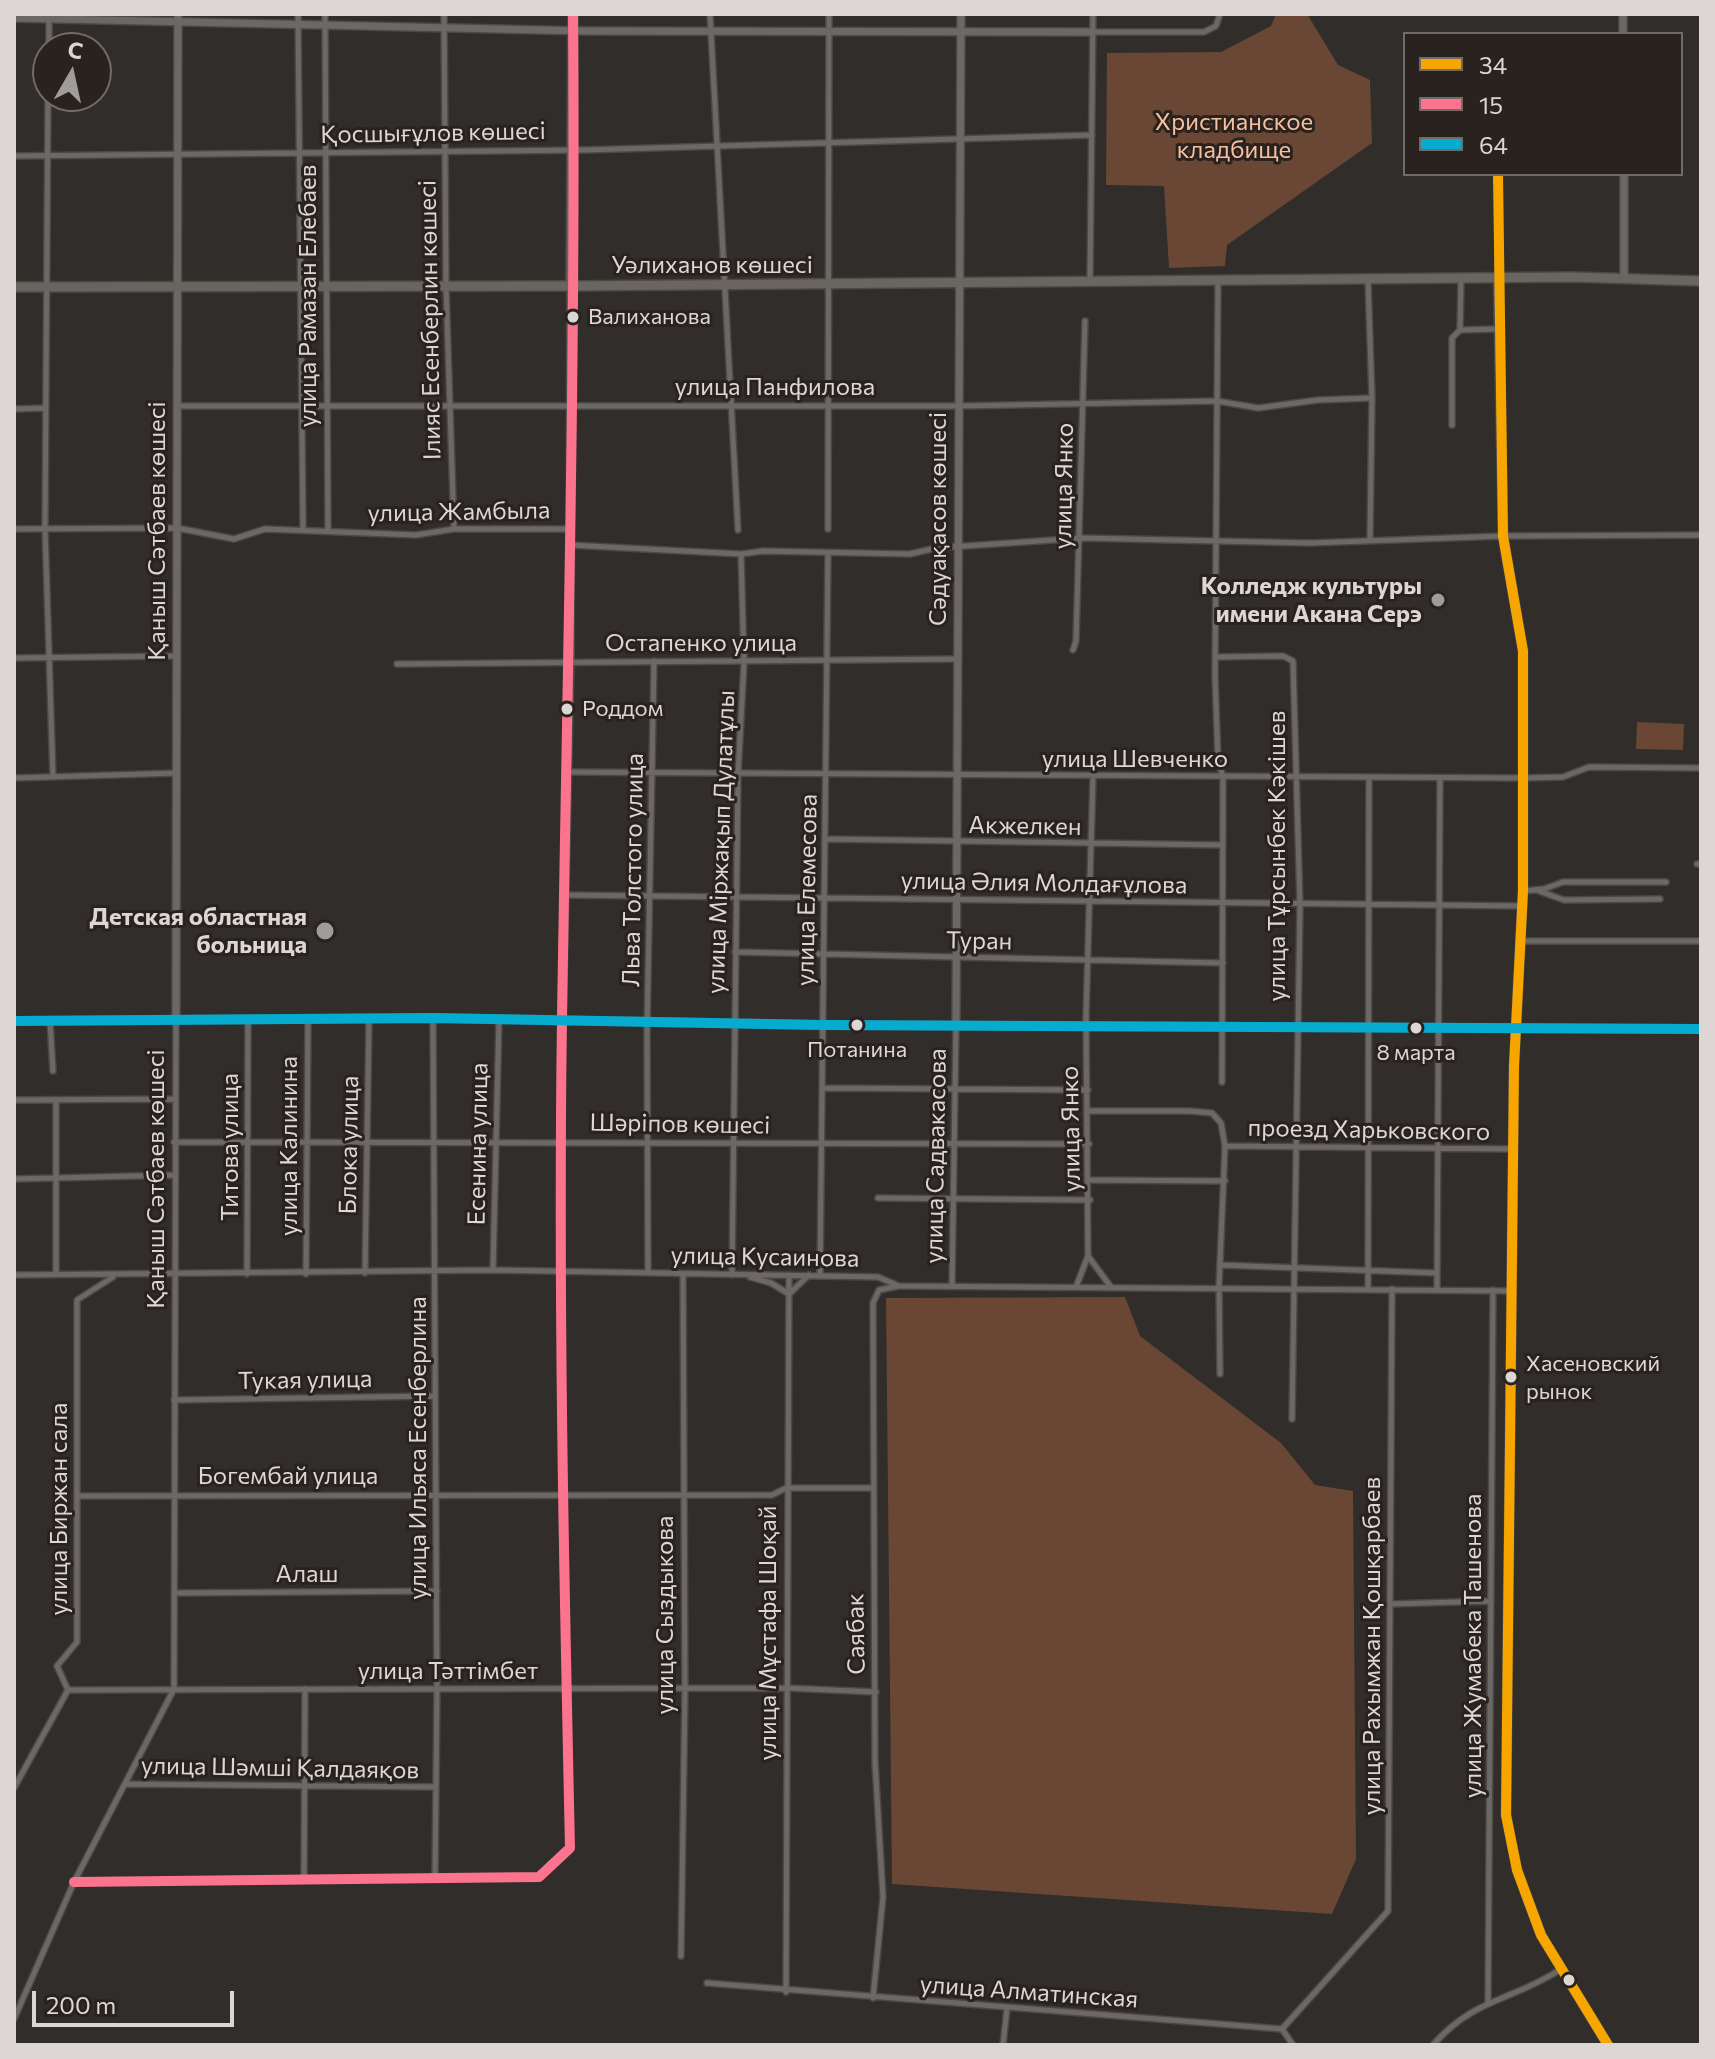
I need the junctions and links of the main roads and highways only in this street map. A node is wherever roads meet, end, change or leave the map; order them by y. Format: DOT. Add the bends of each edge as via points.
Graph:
graph roads {
  1 [pos="573,14"];
  2 [pos="1498,279"];
  3 [pos="1166,281"];
  4 [pos="1701,281"];
  5 [pos="571,286"];
  6 [pos="14,287"];
  7 [pos="1608,2045"];
  1 -- 5 [label="highway"];
  2 -- 3 [label="highway"];
  2 -- 3 [label="highway, Уәлиханов көшесі"];
  2 -- 4 [label="highway"];
  2 -- 7 [label="main road" via="1503,536 1523,651 1524,778 1513,1150 1506,1815 1527,1902 1541,1935"];
  3 -- 5 [label="highway, Уәлиханов көшесі"];
  5 -- 6 [label="main road, Уәлиханов көшесі"];
}
